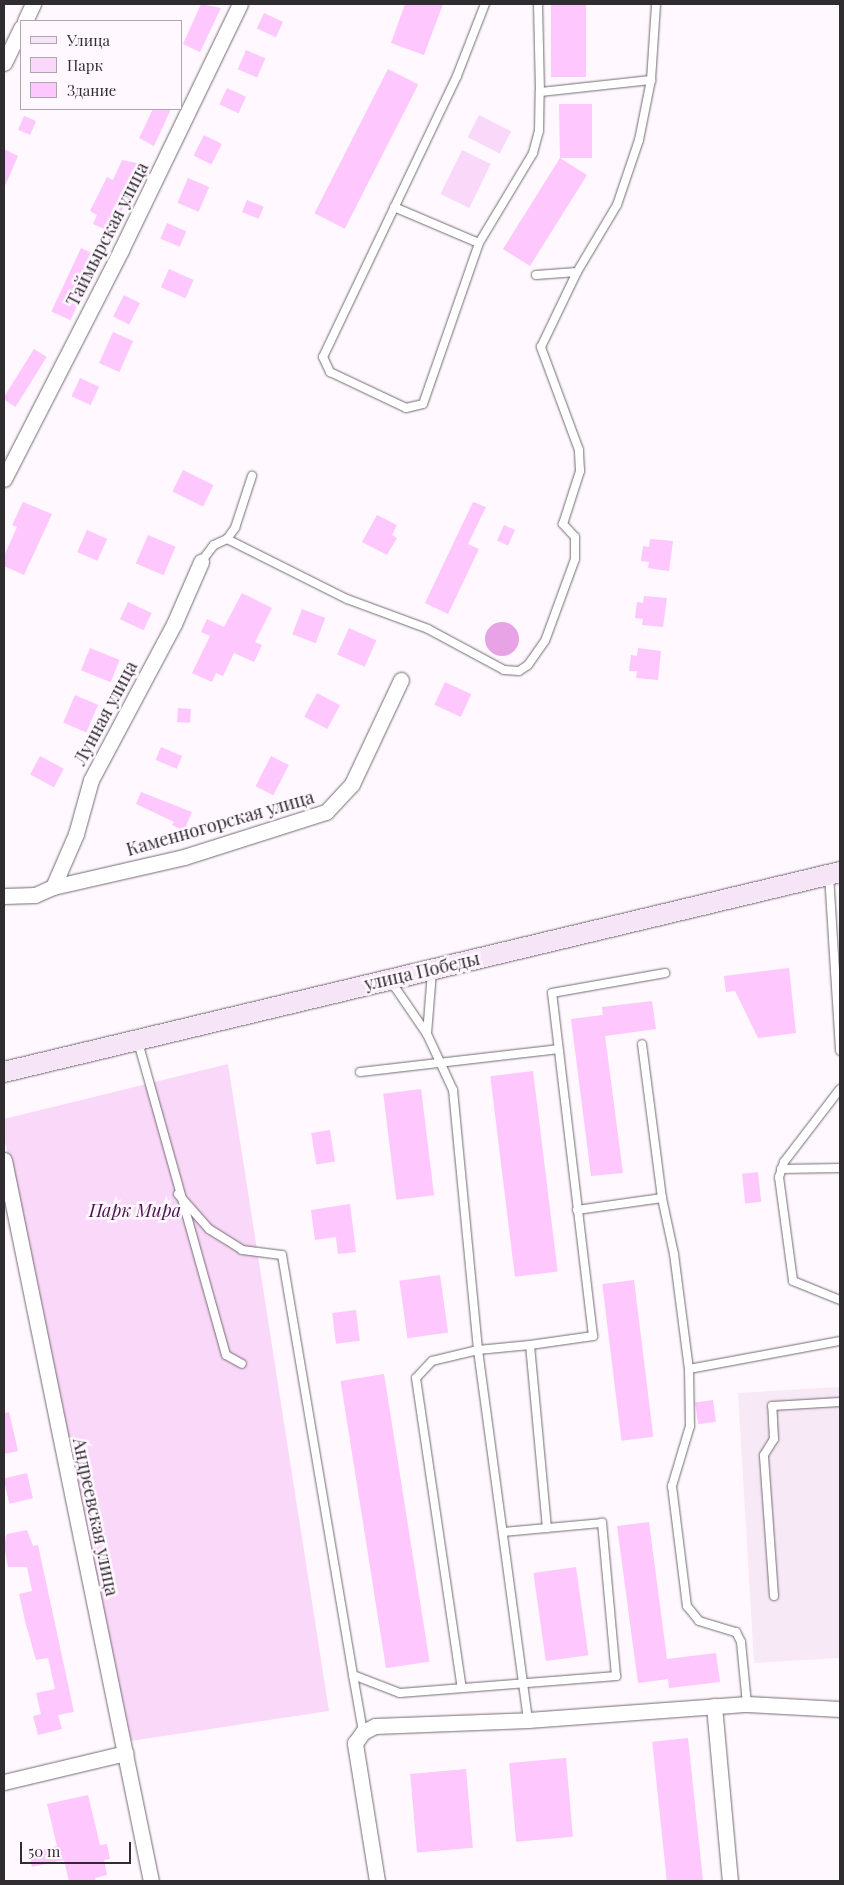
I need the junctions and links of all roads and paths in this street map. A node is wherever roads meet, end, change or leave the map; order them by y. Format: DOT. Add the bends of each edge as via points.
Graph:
graph roads {
  1 [pos="34,4"];
  2 [pos="240,4"];
  3 [pos="485,4"];
  4 [pos="538,4"];
  5 [pos="656,4"];
  6 [pos="26,20"];
  7 [pos="20,30"];
  8 [pos="4,63"];
  9 [pos="651,80"];
  10 [pos="540,92"];
  11 [pos="394,207"];
  12 [pos="479,243"];
  13 [pos="577,272"];
  14 [pos="536,275"];
  15 [pos="252,476"];
  16 [pos="4,478"];
  17 [pos="227,539"];
  18 [pos="201,562"];
  19 [pos="401,680"];
  20 [pos="835,873"];
  21 [pos="52,887"];
  22 [pos="4,896"];
  23 [pos="432,970"];
  24 [pos="665,972"];
  25 [pos="389,978"];
  26 [pos="426,1034"];
  27 [pos="136,1038"];
  28 [pos="642,1044"];
  29 [pos="558,1049"];
  30 [pos="840,1051"];
  31 [pos="441,1061"];
  32 [pos="4,1072"];
  33 [pos="360,1072"];
  34 [pos="840,1089"];
  35 [pos="4,1160"];
  36 [pos="840,1168"];
  37 [pos="781,1169"];
  38 [pos="178,1194"];
  39 [pos="662,1198"];
  40 [pos="577,1210"];
  41 [pos="840,1300"];
  42 [pos="840,1341"];
  43 [pos="530,1345"];
  44 [pos="478,1350"];
  45 [pos="242,1364"];
  46 [pos="689,1369"];
  47 [pos="840,1402"];
  48 [pos="547,1528"];
  49 [pos="504,1532"];
  50 [pos="774,1596"];
  51 [pos="353,1675"];
  52 [pos="523,1684"];
  53 [pos="462,1688"];
  54 [pos="747,1704"];
  55 [pos="714,1706"];
  56 [pos="840,1708"];
  57 [pos="528,1720"];
  58 [pos="363,1732"];
  59 [pos="126,1752"];
  60 [pos="4,1782"];
  61 [pos="151,1881"];
  62 [pos="377,1881"];
  63 [pos="730,1881"];
  1 -- 6 [label="street"];
  2 -- 16 [label="street, Таймырская улица" via="121,250"];
  3 -- 11 [label="lane" via="457,76"];
  4 -- 10 [label="lane"];
  5 -- 9 [label="lane"];
  7 -- 8 [label="street"];
  9 -- 10 [label="lane"];
  9 -- 13 [label="lane" via="639,140 617,205"];
  10 -- 12 [label="lane" via="539,132 533,153"];
  11 -- 12 [label="lane"];
  11 -- 12 [label="lane" via="322,357 330,372 406,408 423,404"];
  13 -- 14 [label="lane"];
  13 -- 17 [label="lane" via="541,347 579,450 580,471 563,524 575,537 575,559 545,641 528,665 511,671 492,665 428,629 347,599"];
  15 -- 17 [label="lane" via="235,528"];
  17 -- 18 [label="lane" via="214,545"];
  18 -- 21 [label="street, Лунная улица" via="174,624 94,774 76,834"];
  19 -- 21 [label="street, Каменногорская улица" via="352,784 326,812 184,857"];
  20 -- 23 [label="street, улица Победы"];
  20 -- 30 [label="lane"];
  21 -- 22 [label="street, Каменногорская улица" via="24,897"];
  23 -- 25 [label="street, улица Победы"];
  23 -- 26 [label="lane"];
  24 -- 29 [label="lane" via="552,993"];
  25 -- 26 [label="lane"];
  25 -- 27 [label="street, улица Победы"];
  26 -- 31 [label="lane"];
  27 -- 32 [label="street, улица Победы"];
  27 -- 38 [label="lane"];
  28 -- 39 [label="lane"];
  29 -- 31 [label="lane"];
  29 -- 40 [label="lane"];
  31 -- 33 [label="lane"];
  31 -- 44 [label="lane" via="454,1090"];
  34 -- 37 [label="lane"];
  35 -- 59 [label="street, Андреевская улица"];
  36 -- 37 [label="lane"];
  37 -- 41 [label="lane" via="793,1281"];
  38 -- 45 [label="lane" via="226,1355"];
  38 -- 51 [label="lane" via="209,1229 242,1250 282,1255"];
  39 -- 40 [label="lane"];
  39 -- 46 [label="lane" via="674,1254"];
  40 -- 43 [label="lane" via="592,1336"];
  42 -- 46 [label="lane"];
  43 -- 44 [label="lane"];
  43 -- 48 [label="lane"];
  44 -- 49 [label="lane"];
  44 -- 53 [label="lane" via="432,1361 416,1378"];
  46 -- 54 [label="lane" via="690,1426 672,1486 687,1606 699,1621 736,1632 741,1642"];
  47 -- 50 [label="lane" via="772,1406 774,1439 764,1456"];
  48 -- 49 [label="lane"];
  48 -- 52 [label="lane" via="602,1523 616,1676"];
  49 -- 52 [label="lane"];
  51 -- 53 [label="lane" via="400,1693"];
  51 -- 58 [label="lane"];
  52 -- 53 [label="lane"];
  52 -- 57 [label="lane"];
  54 -- 55 [label="street"];
  54 -- 56 [label="street"];
  55 -- 57 [label="street"];
  55 -- 63 [label="street"];
  57 -- 58 [label="street" via="375,1726"];
  58 -- 62 [label="street" via="355,1743"];
  59 -- 60 [label="street"];
  59 -- 61 [label="street, Андреевская улица"];
}
